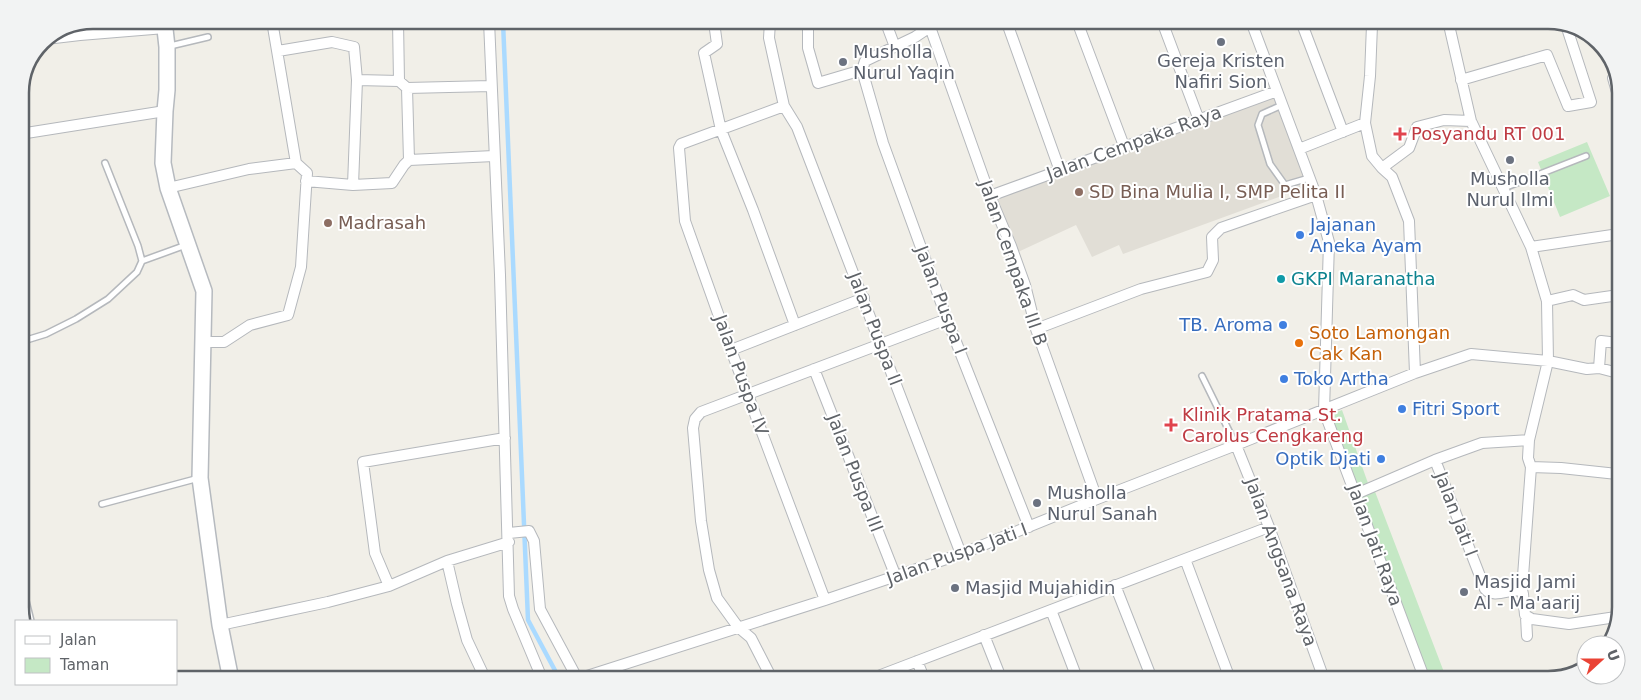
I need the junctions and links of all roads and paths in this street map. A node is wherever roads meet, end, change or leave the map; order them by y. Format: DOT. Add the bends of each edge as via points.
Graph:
graph roads {
  1 [pos="165,29"];
  2 [pos="274,29"];
  3 [pos="398,29"];
  4 [pos="489,29"];
  5 [pos="715,29"];
  6 [pos="770,29"];
  7 [pos="808,29"];
  8 [pos="888,29"];
  9 [pos="928,29"];
  10 [pos="935,29"];
  11 [pos="1009,29"];
  12 [pos="1080,29"];
  13 [pos="1165,29"];
  14 [pos="1254,29"];
  15 [pos="1304,29"];
  16 [pos="1372,29"];
  17 [pos="1450,29"];
  18 [pos="1569,33"];
  19 [pos="208,37"];
  20 [pos="167,47"];
  21 [pos="895,47"];
  22 [pos="278,51"];
  23 [pos="862,70"];
  24 [pos="357,80"];
  25 [pos="1461,80"];
  26 [pos="399,81"];
  27 [pos="492,86"];
  28 [pos="407,88"];
  29 [pos="1277,90"];
  30 [pos="1282,104"];
  31 [pos="784,106"];
  32 [pos="164,112"];
  33 [pos="1199,120"];
  34 [pos="1472,121"];
  35 [pos="1365,123"];
  36 [pos="721,130"];
  37 [pos="1343,132"];
  38 [pos="29,133"];
  39 [pos="1124,146"];
  40 [pos="1299,149"];
  41 [pos="494,156"];
  42 [pos="1586,156"];
  43 [pos="409,160"];
  44 [pos="105,163"];
  45 [pos="296,163"];
  46 [pos="1382,168"];
  47 [pos="1060,171"];
  48 [pos="1309,178"];
  49 [pos="306,180"];
  50 [pos="353,184"];
  51 [pos="168,188"];
  52 [pos="1504,188"];
  53 [pos="1316,195"];
  54 [pos="990,196"];
  55 [pos="1612,235"];
  56 [pos="188,244"];
  57 [pos="1531,247"];
  58 [pos="142,261"];
  59 [pos="1612,296"];
  60 [pos="864,298"];
  61 [pos="1547,301"];
  62 [pos="947,318"];
  63 [pos="795,325"];
  64 [pos="1036,329"];
  65 [pos="29,339"];
  66 [pos="203,342"];
  67 [pos="1612,343"];
  68 [pos="882,344"];
  69 [pos="731,350"];
  70 [pos="1548,361"];
  71 [pos="1598,368"];
  72 [pos="814,369"];
  73 [pos="1612,372"];
  74 [pos="1415,373"];
  75 [pos="1202,376"];
  76 [pos="748,394"];
  77 [pos="1324,411"];
  78 [pos="505,438"];
  79 [pos="1530,440"];
  80 [pos="1236,445"];
  81 [pos="1435,460"];
  82 [pos="1531,467"];
  83 [pos="1612,473"];
  84 [pos="200,478"];
  85 [pos="1356,494"];
  86 [pos="1097,498"];
  87 [pos="102,504"];
  88 [pos="1029,527"];
  89 [pos="1269,527"];
  90 [pos="511,536"];
  91 [pos="961,554"];
  92 [pos="1185,559"];
  93 [pos="447,561"];
  94 [pos="896,577"];
  95 [pos="1115,585"];
  96 [pos="389,586"];
  97 [pos="1522,590"];
  98 [pos="825,600"];
  99 [pos="1051,610"];
  100 [pos="1526,617"];
  101 [pos="1611,618"];
  102 [pos="220,624"];
  103 [pos="738,627"];
  104 [pos="984,635"];
  105 [pos="1527,636"];
  106 [pos="917,661"];
  107 [pos="229,671"];
  108 [pos="482,671"];
  109 [pos="539,671"];
  110 [pos="573,671"];
  111 [pos="602,671"];
  112 [pos="768,671"];
  113 [pos="892,671"];
  114 [pos="921,671"];
  115 [pos="998,671"];
  116 [pos="1074,671"];
  117 [pos="1149,671"];
  118 [pos="1227,671"];
  119 [pos="1321,671"];
  120 [pos="1422,671"];
  1 -- 20 [label="street"];
  2 -- 22 [label="street"];
  3 -- 26 [label="street"];
  4 -- 27 [label="street"];
  5 -- 36 [label="street" via="717,44 704,54"];
  6 -- 31 [label="street, Jalan Puspa II"];
  7 -- 23 [label="street" via="808,48 818,83"];
  8 -- 21 [label="street"];
  9 -- 21 [label="street"];
  10 -- 54 [label="street, Jalan Cempaka III B"];
  11 -- 47 [label="street"];
  12 -- 39 [label="street"];
  13 -- 33 [label="street"];
  14 -- 29 [label="street"];
  15 -- 37 [label="street"];
  16 -- 35 [label="street"];
  17 -- 25 [label="street"];
  18 -- 25 [label="street" via="1592,102 1568,106 1547,55"];
  19 -- 20 [label="lane"];
  20 -- 32 [label="street"];
  21 -- 23 [label="street" via="865,61"];
  22 -- 24 [label="street" via="332,42 354,47"];
  22 -- 45 [label="street"];
  23 -- 62 [label="street, Jalan Puspa I" via="883,143"];
  24 -- 26 [label="street"];
  24 -- 50 [label="street"];
  25 -- 34 [label="street"];
  26 -- 28 [label="street"];
  27 -- 28 [label="street"];
  27 -- 41 [label="street"];
  28 -- 43 [label="street"];
  29 -- 30 [label="street"];
  29 -- 33 [label="street, Jalan Cempaka Raya"];
  30 -- 40 [label="street"];
  30 -- 48 [label="lane" via="1262,114 1258,125 1270,164 1285,184"];
  31 -- 36 [label="street"];
  31 -- 60 [label="street, Jalan Puspa II" via="797,127"];
  32 -- 38 [label="street"];
  32 -- 51 [label="street" via="163,163"];
  33 -- 39 [label="street, Jalan Cempaka Raya"];
  34 -- 46 [label="street" via="1444,120 1417,127 1409,148"];
  34 -- 52 [label="street"];
  35 -- 37 [label="street"];
  35 -- 46 [label="street" via="1372,156"];
  36 -- 63 [label="street"];
  36 -- 69 [label="street, Jalan Puspa IV" via="679,145 685,221"];
  37 -- 40 [label="street"];
  39 -- 47 [label="street, Jalan Cempaka Raya"];
  40 -- 48 [label="street"];
  41 -- 43 [label="street"];
  41 -- 78 [label="street"];
  42 -- 52 [label="lane"];
  43 -- 50 [label="street" via="392,183"];
  44 -- 58 [label="lane"];
  45 -- 49 [label="street" via="307,173"];
  45 -- 51 [label="street" via="249,169"];
  46 -- 74 [label="street" via="1392,177 1409,221"];
  47 -- 54 [label="street, Jalan Cempaka Raya"];
  48 -- 53 [label="street"];
  49 -- 50 [label="street"];
  49 -- 66 [label="street" via="301,267 288,315 250,325 224,342"];
  51 -- 56 [label="street"];
  52 -- 57 [label="street"];
  53 -- 64 [label="street" via="1221,228 1212,237 1214,260 1207,272 1141,289"];
  53 -- 77 [label="street" via="1329,242"];
  54 -- 64 [label="street, Jalan Cempaka III B" via="1025,285"];
  55 -- 57 [label="street"];
  56 -- 58 [label="lane"];
  56 -- 66 [label="street" via="204,291"];
  57 -- 61 [label="street"];
  58 -- 65 [label="lane" via="137,272 108,299 76,319"];
  59 -- 61 [label="street" via="1584,300 1573,295"];
  60 -- 63 [label="street"];
  60 -- 68 [label="street, Jalan Puspa II"];
  61 -- 70 [label="street"];
  62 -- 68 [label="street"];
  62 -- 88 [label="street, Jalan Puspa I"];
  63 -- 69 [label="street"];
  64 -- 86 [label="street, Jalan Cempaka III B"];
  66 -- 84 [label="street"];
  67 -- 71 [label="street" via="1601,342"];
  68 -- 72 [label="street"];
  68 -- 91 [label="street, Jalan Puspa II"];
  69 -- 76 [label="street, Jalan Puspa IV"];
  70 -- 71 [label="street, Jalan Puspa Jati I" via="1587,369"];
  70 -- 74 [label="street, Jalan Puspa Jati I" via="1471,354"];
  70 -- 79 [label="street"];
  71 -- 73 [label="street, Jalan Puspa Jati I"];
  72 -- 76 [label="street"];
  72 -- 94 [label="street, Jalan Puspa III"];
  74 -- 77 [label="street, Jalan Puspa Jati I"];
  75 -- 80 [label="lane"];
  76 -- 98 [label="street, Jalan Puspa IV"];
  76 -- 103 [label="street" via="701,412 694,419 693,428 709,570 718,598"];
  77 -- 80 [label="street, Jalan Puspa Jati I"];
  77 -- 85 [label="street, Jalan Jati Raya"];
  78 -- 90 [label="street"];
  78 -- 96 [label="street" via="363,462 375,552"];
  79 -- 81 [label="street, Jalan Jati I" via="1482,443"];
  79 -- 82 [label="street" via="1528,458"];
  80 -- 86 [label="street, Jalan Puspa Jati I"];
  80 -- 89 [label="street, Jalan Angsana Raya"];
  81 -- 85 [label="street, Jalan Jati I"];
  81 -- 97 [label="street, Jalan Jati I" via="1486,591 1494,594"];
  82 -- 83 [label="street"];
  82 -- 97 [label="street"];
  84 -- 87 [label="lane"];
  84 -- 102 [label="street"];
  85 -- 120 [label="street, Jalan Jati Raya"];
  86 -- 88 [label="street, Jalan Puspa Jati I"];
  88 -- 91 [label="street, Jalan Puspa Jati I"];
  89 -- 92 [label="street"];
  89 -- 119 [label="street, Jalan Angsana Raya"];
  90 -- 93 [label="street"];
  90 -- 109 [label="street" via="509,596"];
  90 -- 110 [label="street" via="529,531 534,541 540,609"];
  91 -- 94 [label="street, Jalan Puspa Jati I"];
  92 -- 95 [label="street"];
  92 -- 118 [label="street"];
  93 -- 96 [label="street"];
  93 -- 108 [label="street" via="467,640"];
  94 -- 98 [label="street, Jalan Puspa Jati I"];
  95 -- 99 [label="street"];
  95 -- 117 [label="street"];
  96 -- 102 [label="street"];
  97 -- 100 [label="street"];
  98 -- 103 [label="street, Jalan Puspa Jati I"];
  99 -- 104 [label="street"];
  99 -- 116 [label="street"];
  100 -- 101 [label="street" via="1568,624"];
  100 -- 105 [label="street"];
  102 -- 107 [label="street"];
  103 -- 111 [label="street, Jalan Puspa Jati I"];
  103 -- 112 [label="street" via="751,638"];
  104 -- 106 [label="street"];
  104 -- 115 [label="street"];
  106 -- 113 [label="street"];
  106 -- 114 [label="street"];
}
